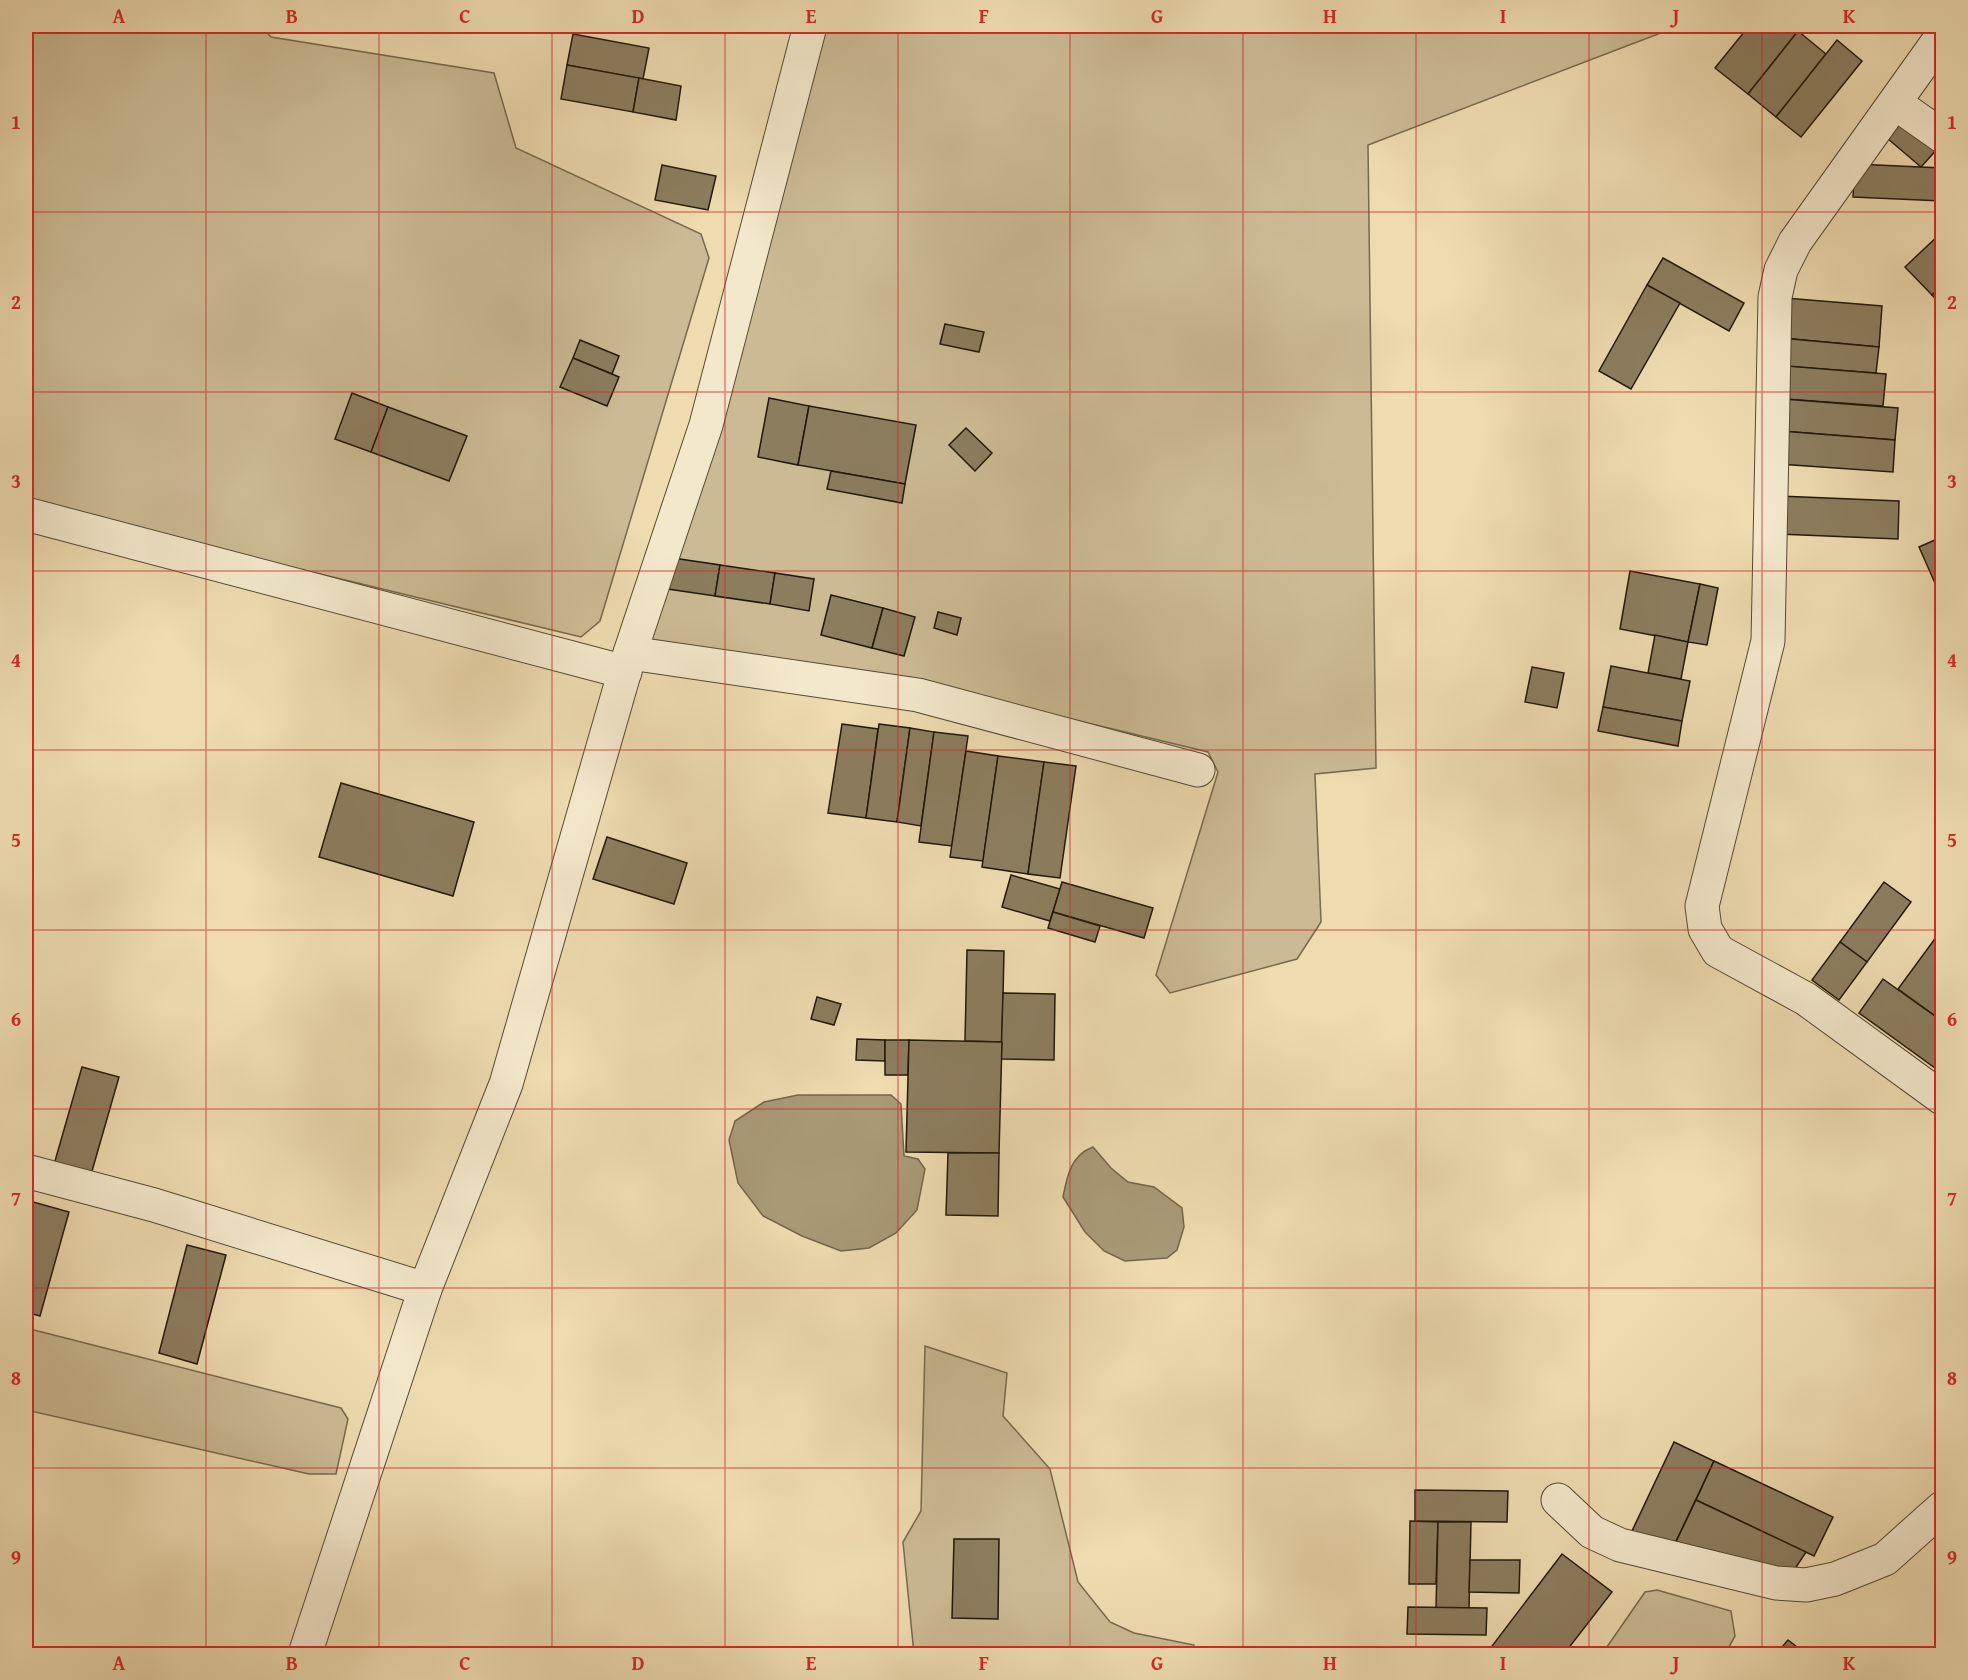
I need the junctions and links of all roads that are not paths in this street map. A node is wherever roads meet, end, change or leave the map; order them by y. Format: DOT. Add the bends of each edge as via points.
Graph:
graph roads {
  1 [pos="810,26"];
  2 [pos="1942,36"];
  3 [pos="1894,103"];
  4 [pos="1942,136"];
  5 [pos="26,514"];
  6 [pos="627,663"];
  7 [pos="1198,770"];
  8 [pos="1942,1098"];
  9 [pos="26,1171"];
  10 [pos="425,1289"];
  11 [pos="1558,1500"];
  12 [pos="1942,1508"];
  13 [pos="304,1654"];
  1 -- 6 [label="street" via="706,425"];
  2 -- 3 [label="street"];
  3 -- 4 [label="street"];
  3 -- 8 [label="street" via="1795,242 1781,270 1775,297 1768,641 1702,906 1706,929 1718,951 1806,999"];
  5 -- 6 [label="street"];
  6 -- 7 [label="street" via="918,695"];
  6 -- 10 [label="street" via="506,1084"];
  9 -- 10 [label="street" via="154,1205"];
  10 -- 13 [label="street"];
  11 -- 12 [label="street" via="1592,1532 1620,1545 1776,1583 1806,1585 1835,1579 1885,1559"];
}
